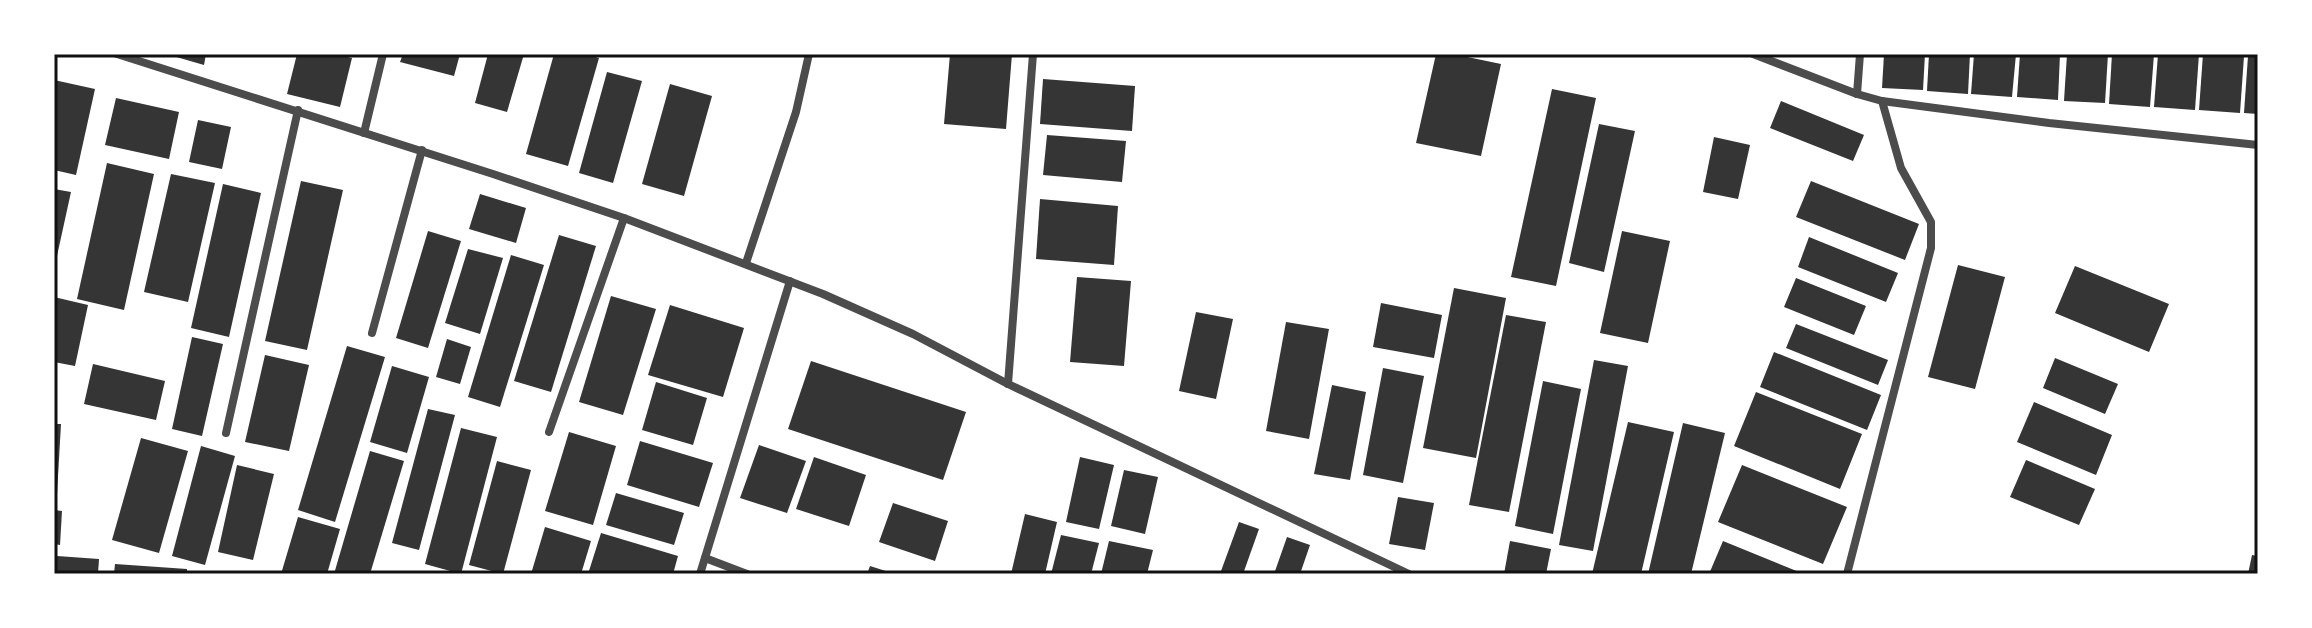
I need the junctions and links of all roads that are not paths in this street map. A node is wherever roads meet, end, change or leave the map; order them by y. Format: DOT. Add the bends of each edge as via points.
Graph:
graph roads {
  1 [pos="117,54"];
  2 [pos="383,54"];
  3 [pos="809,54"];
  4 [pos="1033,54"];
  5 [pos="1753,54"];
  6 [pos="1789,54"];
  7 [pos="1860,54"];
  8 [pos="1788,67"];
  9 [pos="1857,94"];
  10 [pos="1882,101"];
  11 [pos="298,110"];
  12 [pos="364,133"];
  13 [pos="2258,145"];
  14 [pos="422,150"];
  15 [pos="624,218"];
  16 [pos="746,263"];
  17 [pos="790,281"];
  18 [pos="372,333"];
  19 [pos="1008,384"];
  20 [pos="549,432"];
  21 [pos="226,433"];
  22 [pos="705,558"];
  23 [pos="700,574"];
  24 [pos="747,574"];
  25 [pos="1409,574"];
  26 [pos="1847,574"];
  1 -- 11 [label="street"];
  2 -- 12 [label="street"];
  3 -- 16 [label="street" via="796,112"];
  4 -- 19 [label="street"];
  5 -- 8 [label="street"];
  6 -- 8 [label="street"];
  7 -- 9 [label="street"];
  8 -- 9 [label="street"];
  9 -- 10 [label="street"];
  10 -- 13 [label="street"];
  10 -- 26 [label="street" via="1901,168 1931,222 1931,248"];
  11 -- 12 [label="street"];
  11 -- 21 [label="street"];
  12 -- 14 [label="street"];
  14 -- 15 [label="street"];
  14 -- 18 [label="street"];
  15 -- 16 [label="street"];
  15 -- 20 [label="street"];
  16 -- 17 [label="street"];
  17 -- 19 [label="street" via="913,334"];
  17 -- 22 [label="street"];
  19 -- 25 [label="street"];
  22 -- 23 [label="street"];
  22 -- 24 [label="street"];
}
